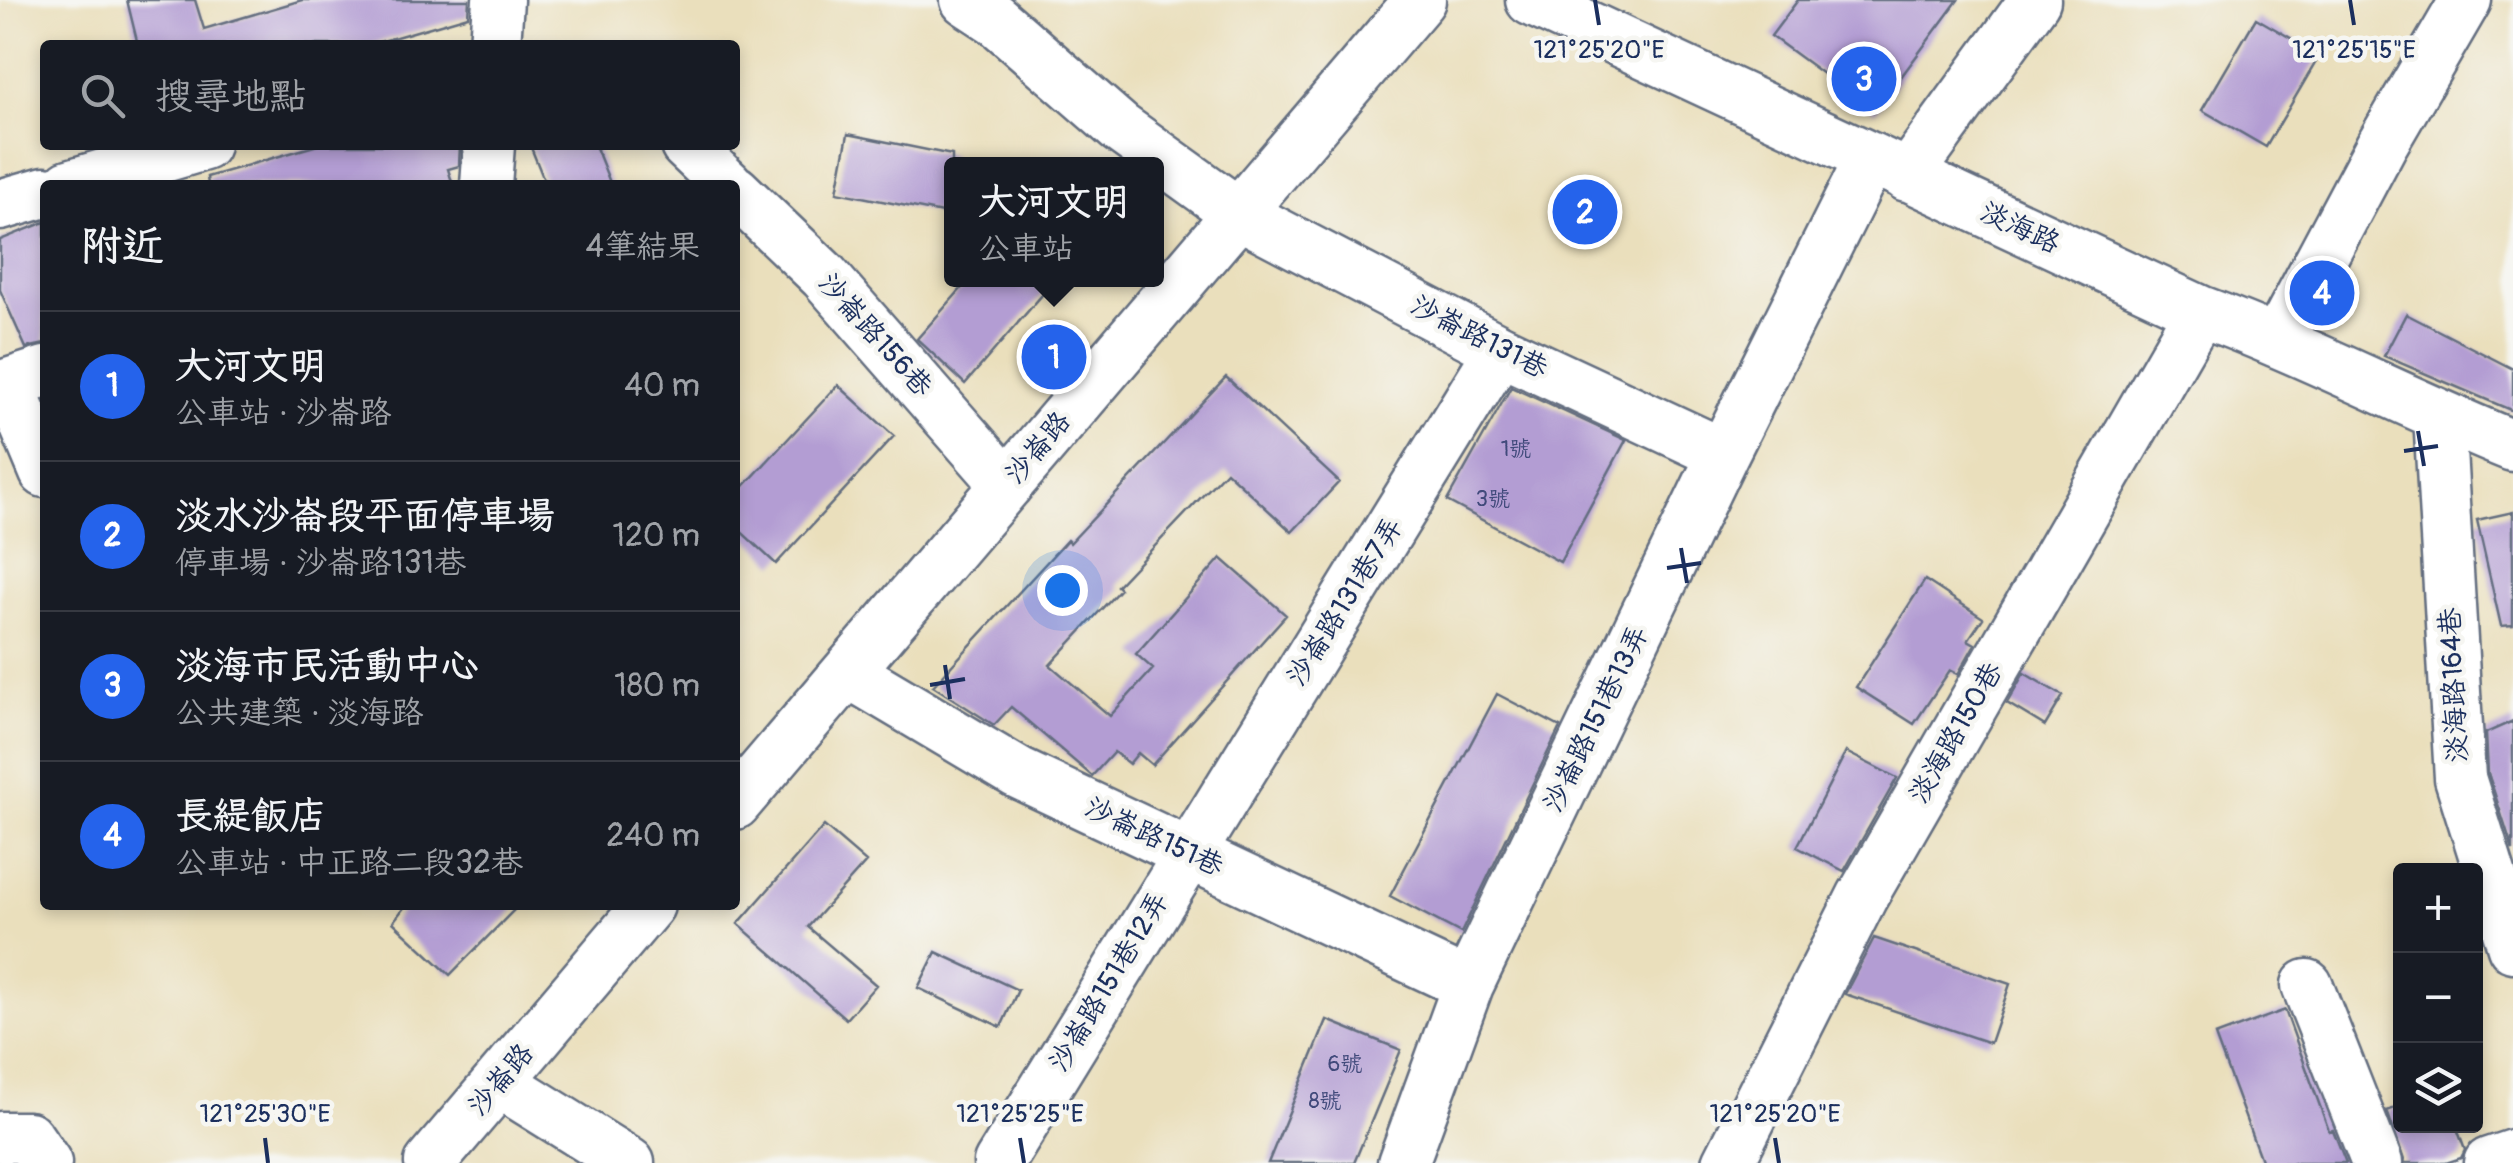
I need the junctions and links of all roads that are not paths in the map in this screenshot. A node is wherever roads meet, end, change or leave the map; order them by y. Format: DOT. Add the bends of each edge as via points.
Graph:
graph roads {
  1 [pos="498,0"];
  2 [pos="966,0"];
  3 [pos="1420,0"];
  4 [pos="1531,0"];
  5 [pos="2035,0"];
  6 [pos="2466,0"];
  7 [pos="495,40"];
  8 [pos="187,150"];
  9 [pos="489,150"];
  10 [pos="691,150"];
  11 [pos="1160,157"];
  12 [pos="1164,160"];
  13 [pos="1889,167"];
  14 [pos="86,180"];
  15 [pos="486,180"];
  16 [pos="723,180"];
  17 [pos="40,193"];
  18 [pos="740,197"];
  19 [pos="0,205"];
  20 [pos="1238,214"];
  21 [pos="2200,311"];
  22 [pos="2278,340"];
  23 [pos="1500,350"];
  24 [pos="18,373"];
  25 [pos="2439,416"];
  26 [pos="2513,446"];
  27 [pos="40,454"];
  28 [pos="1723,454"];
  29 [pos="1007,485"];
  30 [pos="848,672"];
  31 [pos="740,798"];
  32 [pos="1187,852"];
  33 [pos="645,910"];
  34 [pos="2513,947"];
  35 [pos="1468,985"];
  36 [pos="2307,985"];
  37 [pos="499,1082"];
  38 [pos="0,1137"];
  39 [pos="2513,1155"];
  40 [pos="46,1163"];
  41 [pos="430,1163"];
  42 [pos="629,1163"];
  43 [pos="999,1163"];
  44 [pos="1402,1163"];
  45 [pos="1728,1163"];
  46 [pos="2376,1163"];
  47 [pos="2489,1163"];
  1 -- 7 [label="street"];
  2 -- 11 [label="street, 沙崙路131巷"];
  3 -- 20 [label="street, 沙崙路"];
  4 -- 13 [label="street, 淡海路"];
  5 -- 13 [label="street, 沙崙路151巷13弄"];
  6 -- 22 [label="street"];
  8 -- 14 [label="street"];
  9 -- 15 [label="street"];
  10 -- 16 [label="street"];
  12 -- 20 [label="street, 沙崙路131巷"];
  13 -- 21 [label="street, 淡海路"];
  13 -- 28 [label="street, 沙崙路151巷13弄"];
  17 -- 19 [label="street"];
  18 -- 29 [label="street, 沙崙路156巷" via="824,276"];
  20 -- 23 [label="street, 沙崙路131巷"];
  20 -- 29 [label="street, 沙崙路"];
  21 -- 22 [label="street, 淡海路"];
  21 -- 45 [label="street, 淡海路150巷" via="1862,897"];
  22 -- 25 [label="street, 淡海路"];
  23 -- 28 [label="street, 沙崙路131巷"];
  23 -- 32 [label="street, 沙崙路131巷7弄"];
  24 -- 27 [label="street"];
  25 -- 26 [label="street, 淡海路"];
  25 -- 34 [label="street, 淡海路164巷" via="2460,778"];
  28 -- 35 [label="street, 沙崙路151巷13弄"];
  29 -- 30 [label="street, 沙崙路"];
  30 -- 31 [label="street, 沙崙路"];
  30 -- 32 [label="street, 沙崙路151巷" via="1018,773"];
  32 -- 35 [label="street, 沙崙路151巷"];
  32 -- 43 [label="street, 沙崙路151巷12弄"];
  33 -- 37 [label="street, 沙崙路"];
  35 -- 44 [label="street, 沙崙路151巷13弄"];
  36 -- 46 [label="street"];
  37 -- 41 [label="street, 沙崙路"];
  37 -- 42 [label="street"];
  38 -- 40 [label="street" via="28,1137"];
  39 -- 47 [label="street"];
}
